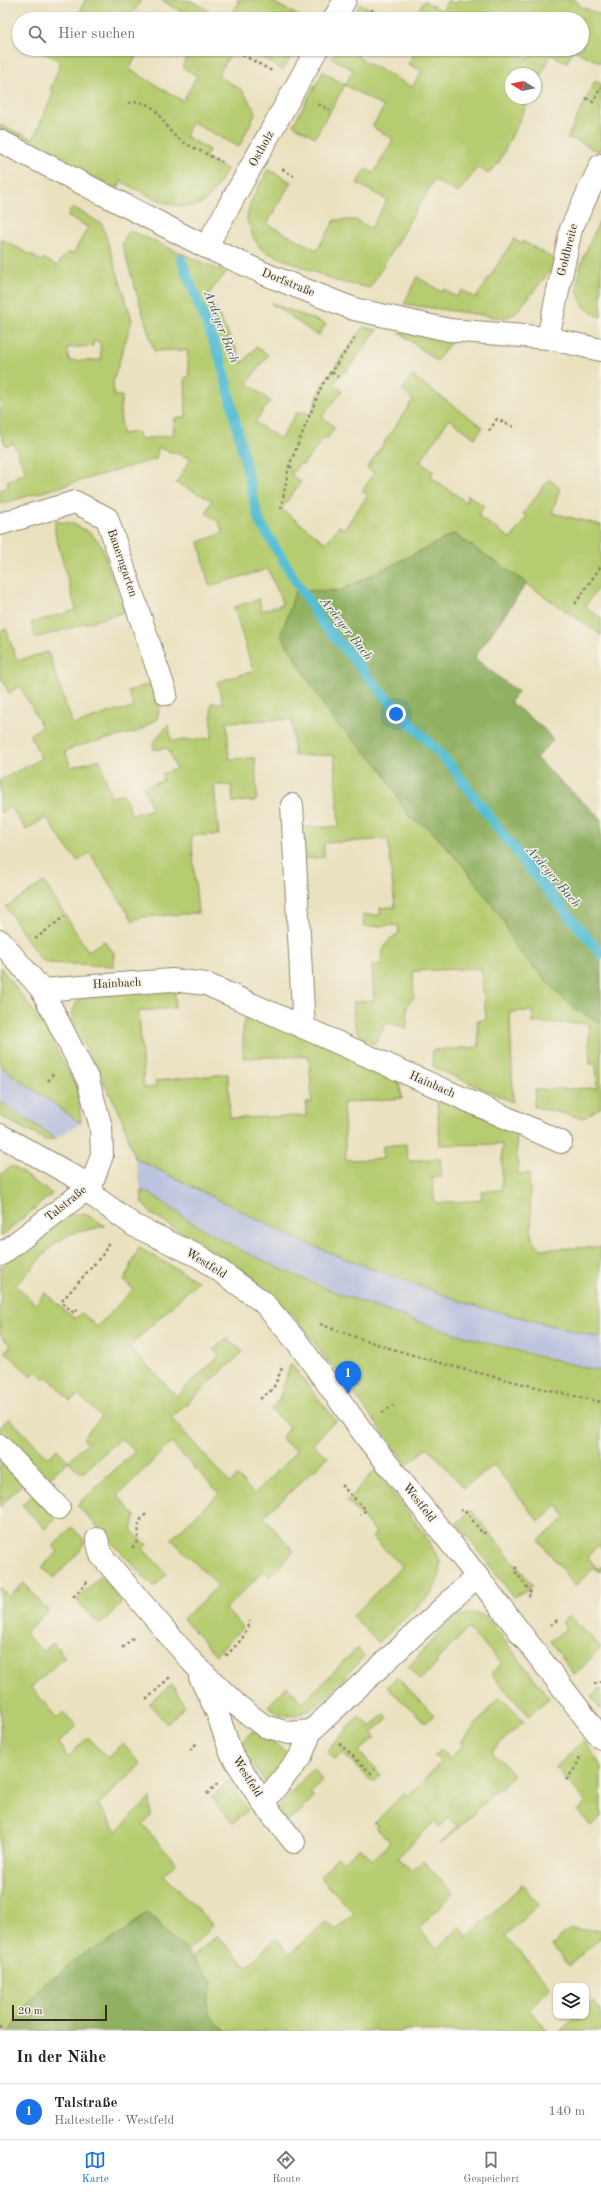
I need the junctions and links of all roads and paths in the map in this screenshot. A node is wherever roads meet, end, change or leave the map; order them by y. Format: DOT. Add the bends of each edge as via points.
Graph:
graph roads {
  1 [pos="345,0"];
  2 [pos="338,12"];
  3 [pos="245,56"];
  4 [pos="313,56"];
  5 [pos="297,84"];
  6 [pos="601,87"];
  7 [pos="586,98"];
  8 [pos="128,103"];
  9 [pos="0,141"];
  10 [pos="601,165"];
  11 [pos="247,176"];
  12 [pos="206,247"];
  13 [pos="372,313"];
  14 [pos="548,338"];
  15 [pos="601,350"];
  16 [pos="332,372"];
  17 [pos="338,377"];
  18 [pos="514,427"];
  19 [pos="489,432"];
  20 [pos="289,466"];
  21 [pos="294,471"];
  22 [pos="281,509"];
  23 [pos="0,524"];
  24 [pos="601,566"];
  25 [pos="575,604"];
  26 [pos="166,694"];
  27 [pos="292,805"];
  28 [pos="66,916"];
  29 [pos="6,948"];
  30 [pos="42,990"];
  31 [pos="304,1028"];
  32 [pos="0,1135"];
  33 [pos="561,1142"];
  34 [pos="91,1186"];
  35 [pos="121,1216"];
  36 [pos="0,1255"];
  37 [pos="78,1309"];
  38 [pos="314,1322"];
  39 [pos="292,1336"];
  40 [pos="260,1400"];
  41 [pos="601,1402"];
  42 [pos="0,1446"];
  43 [pos="341,1485"];
  44 [pos="59,1508"];
  45 [pos="146,1514"];
  46 [pos="360,1515"];
  47 [pos="97,1539"];
  48 [pos="113,1568"];
  49 [pos="477,1576"];
  50 [pos="250,1621"];
  51 [pos="196,1666"];
  52 [pos="146,1700"];
  53 [pos="315,1727"];
  54 [pos="601,1738"];
  55 [pos="581,1754"];
  56 [pos="375,1768"];
  57 [pos="566,1780"];
  58 [pos="263,1803"];
  59 [pos="294,1842"];
  60 [pos="0,2026"];
  61 [pos="3,2031"];
  1 -- 2 [label="street"];
  3 -- 5 [label="path"];
  4 -- 5 [label="street, Ostholz"];
  5 -- 11 [label="street, Ostholz"];
  6 -- 7 [label="path" via="593,102"];
  8 -- 11 [label="path" via="150,105 176,136"];
  9 -- 12 [label="street, Dorfstraße"];
  10 -- 14 [label="street, Goldbreite" via="571,229"];
  11 -- 12 [label="street, Ostholz"];
  12 -- 13 [label="street, Dorfstraße" via="277,279 354,309"];
  13 -- 14 [label="street, Dorfstraße" via="450,330"];
  13 -- 16 [label="path"];
  14 -- 15 [label="street, Dorfstraße"];
  16 -- 17 [label="path"];
  16 -- 20 [label="path" via="322,385"];
  18 -- 19 [label="path" via="497,419"];
  20 -- 21 [label="path"];
  20 -- 22 [label="path"];
  23 -- 26 [label="street, Bauerngarten" via="75,502 107,518"];
  24 -- 25 [label="path"];
  27 -- 31 [label="street"];
  28 -- 29 [label="path"];
  29 -- 30 [label="street"];
  30 -- 31 [label="street, Hainbach" via="172,980 206,984"];
  30 -- 34 [label="street" via="88,1080 101,1127 102,1155"];
  31 -- 33 [label="street, Hainbach"];
  32 -- 34 [label="street, Talstraße"];
  34 -- 35 [label="street, Westfeld" via="95,1197"];
  34 -- 36 [label="street, Talstraße"];
  35 -- 37 [label="path" via="104,1253 61,1302 74,1314"];
  35 -- 39 [label="street, Westfeld" via="135,1226 202,1258 263,1302"];
  38 -- 41 [label="path" via="364,1341 490,1377"];
  39 -- 40 [label="path" via="273,1389"];
  39 -- 49 [label="street, Westfeld" via="367,1438"];
  42 -- 44 [label="street"];
  43 -- 46 [label="path" via="366,1510"];
  45 -- 48 [label="path" via="139,1522 138,1541"];
  47 -- 48 [label="street, Westfeld" via="101,1555"];
  48 -- 51 [label="street, Westfeld"];
  49 -- 53 [label="street, Westfeld"];
  49 -- 54 [label="street, Westfeld"];
  50 -- 51 [label="path" via="242,1639"];
  51 -- 52 [label="path"];
  51 -- 53 [label="street, Westfeld" via="238,1706 264,1726 289,1733"];
  51 -- 58 [label="street, Westfeld" via="217,1712 231,1753"];
  53 -- 56 [label="path" via="371,1772"];
  53 -- 58 [label="street, Westfeld" via="301,1756"];
  55 -- 57 [label="path" via="576,1767"];
  58 -- 59 [label="street, Westfeld"];
  60 -- 61 [label="path"];
}
